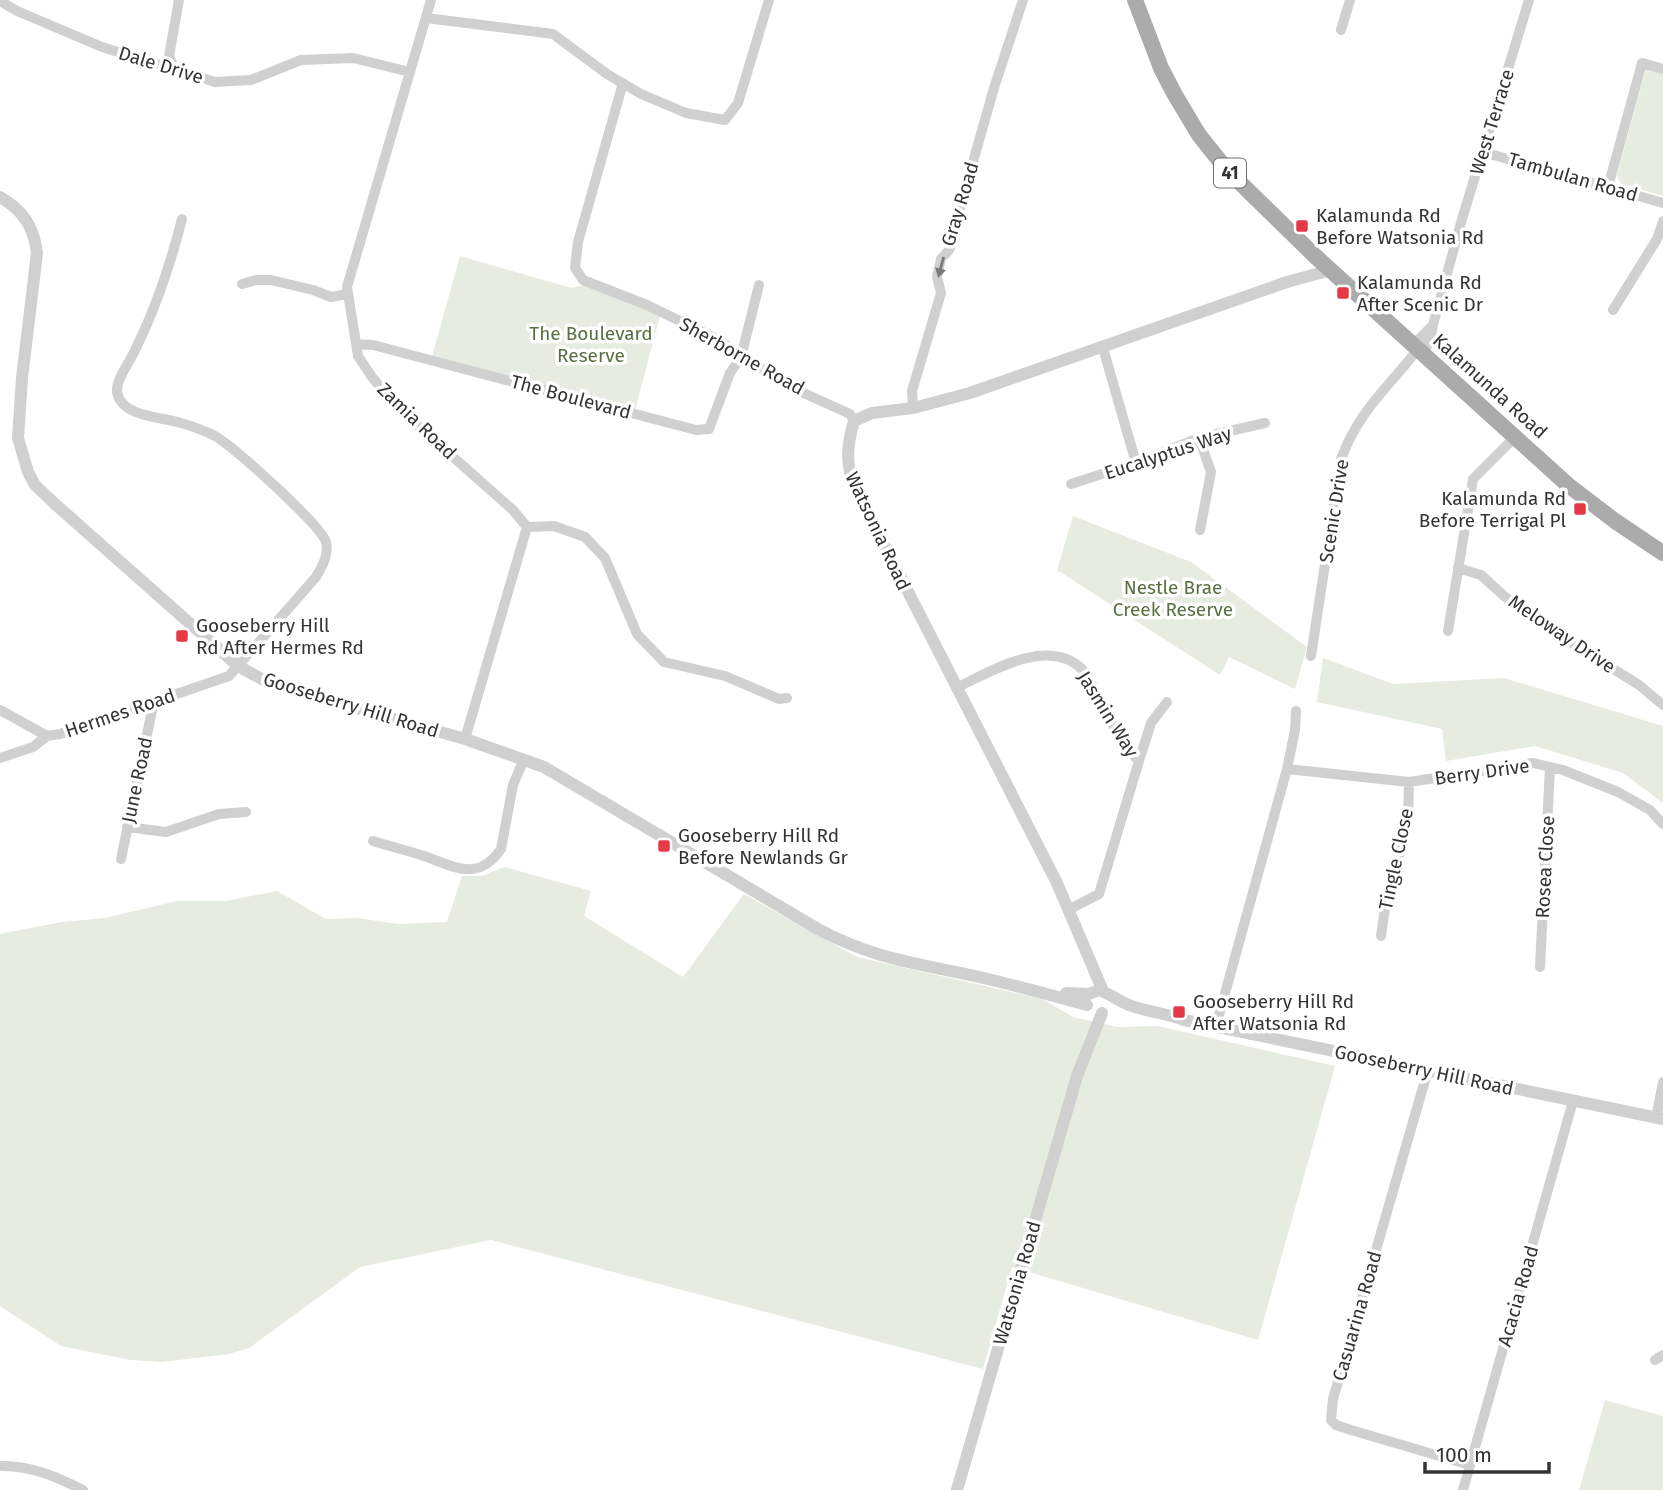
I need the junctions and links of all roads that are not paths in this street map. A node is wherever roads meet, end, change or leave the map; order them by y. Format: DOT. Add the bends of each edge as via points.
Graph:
graph roads {
  1 [pos="179,0"];
  2 [pos="431,0"];
  3 [pos="769,0"];
  4 [pos="1023,0"];
  5 [pos="1135,0"];
  6 [pos="1350,0"];
  7 [pos="1529,0"];
  8 [pos="0,1"];
  9 [pos="426,18"];
  10 [pos="1341,30"];
  11 [pos="174,68"];
  12 [pos="1663,69"];
  13 [pos="410,72"];
  14 [pos="623,83"];
  15 [pos="1483,152"];
  16 [pos="1608,187"];
  17 [pos="0,197"];
  18 [pos="1663,203"];
  19 [pos="182,219"];
  20 [pos="1663,221"];
  21 [pos="1315,256"];
  22 [pos="1331,270"];
  23 [pos="1287,282"];
  24 [pos="242,284"];
  25 [pos="759,285"];
  26 [pos="348,294"];
  27 [pos="1613,310"];
  28 [pos="356,344"];
  29 [pos="1103,348"];
  30 [pos="1418,349"];
  31 [pos="741,356"];
  32 [pos="913,408"];
  33 [pos="854,421"];
  34 [pos="1265,424"];
  35 [pos="1515,437"];
  36 [pos="1199,438"];
  37 [pos="1136,463"];
  38 [pos="1071,484"];
  39 [pos="527,527"];
  40 [pos="1199,530"];
  41 [pos="1663,553"];
  42 [pos="1458,568"];
  43 [pos="1448,631"];
  44 [pos="1311,656"];
  45 [pos="238,666"];
  46 [pos="956,688"];
  47 [pos="787,698"];
  48 [pos="154,701"];
  49 [pos="1167,702"];
  50 [pos="1663,705"];
  51 [pos="0,710"];
  52 [pos="1296,711"];
  53 [pos="47,736"];
  54 [pos="465,739"];
  55 [pos="0,758"];
  56 [pos="524,759"];
  57 [pos="1139,761"];
  58 [pos="1550,767"];
  59 [pos="1287,769"];
  60 [pos="1409,782"];
  61 [pos="246,812"];
  62 [pos="1663,824"];
  63 [pos="127,827"];
  64 [pos="373,841"];
  65 [pos="121,859"];
  66 [pos="1068,909"];
  67 [pos="1381,936"];
  68 [pos="1540,967"];
  69 [pos="1097,1001"];
  70 [pos="1216,1026"];
  71 [pos="1427,1070"];
  72 [pos="1663,1082"];
  73 [pos="1573,1101"];
  74 [pos="1660,1119"];
  75 [pos="1470,1465"];
  76 [pos="0,1466"];
  77 [pos="83,1490"];
  78 [pos="957,1490"];
  79 [pos="1463,1490"];
  1 -- 11 [label="street" via="169,56"];
  2 -- 9 [label="street, Zamia Road"];
  3 -- 14 [label="street" via="738,103 724,120 686,113"];
  4 -- 32 [label="street, Gray Road, one-way" via="979,140 955,237 941,259 937,277 941,293 912,391"];
  5 -- 21 [label="main road, Kalamunda Road / 41" via="1161,68 1199,135 1227,170"];
  6 -- 10 [label="street"];
  7 -- 15 [label="street, West Terrace"];
  8 -- 11 [label="street, Dale Drive" via="102,47"];
  9 -- 13 [label="street, Zamia Road"];
  9 -- 14 [label="street" via="553,34"];
  11 -- 13 [label="street, Dale Drive" via="215,82 251,80 301,60 354,58"];
  12 -- 16 [label="street" via="1642,63"];
  13 -- 26 [label="street, Zamia Road"];
  14 -- 31 [label="street, Sherborne Road" via="578,242 575,268 583,280 647,305"];
  15 -- 16 [label="street, Tambulan Road"];
  15 -- 30 [label="street, West Terrace" via="1433,325 1418,340"];
  16 -- 18 [label="street, Tambulan Road"];
  17 -- 45 [label="street, Gooseberry Hill Road" via="25,217 36,242 18,425 28,472 55,504"];
  19 -- 45 [label="street, Hermes Road" via="171,264 121,374 117,391 122,404 217,437 306,513 326,541 326,559 316,577"];
  20 -- 27 [label="street" via="1657,239"];
  21 -- 22 [label="main road, Kalamunda Road / 41"];
  21 -- 23 [label="street" via="1309,268"];
  22 -- 23 [label="street"];
  22 -- 30 [label="main road, Kalamunda Road / 41"];
  23 -- 29 [label="street"];
  24 -- 26 [label="street" via="271,280 331,298"];
  25 -- 31 [label="street"];
  26 -- 28 [label="street, Zamia Road"];
  28 -- 31 [label="street, The Boulevard" via="696,430 709,429"];
  28 -- 39 [label="street, Zamia Road" via="372,377 400,410"];
  29 -- 32 [label="street"];
  29 -- 37 [label="street"];
  30 -- 35 [label="main road, Kalamunda Road / 41"];
  30 -- 44 [label="street, Scenic Drive" via="1362,414 1341,459"];
  31 -- 33 [label="street, Sherborne Road" via="786,385 840,408"];
  32 -- 33 [label="street" via="872,413"];
  33 -- 46 [label="street, Watsonia Road" via="847,445 855,488"];
  34 -- 36 [label="street, Eucalyptus Way"];
  35 -- 41 [label="main road, Kalamunda Road / 41" via="1590,503"];
  35 -- 42 [label="street" via="1473,479"];
  36 -- 37 [label="street, Eucalyptus Way"];
  36 -- 40 [label="street" via="1212,471"];
  37 -- 38 [label="street, Eucalyptus Way"];
  39 -- 47 [label="street" via="554,526 585,537 605,558 636,634 664,662 726,676 779,699"];
  39 -- 54 [label="street"];
  42 -- 43 [label="street"];
  42 -- 50 [label="street, Meloway Drive" via="1481,575 1504,596"];
  45 -- 48 [label="street, Hermes Road" via="223,679"];
  45 -- 54 [label="street, Gooseberry Hill Road" via="269,682"];
  46 -- 57 [label="street, Jasmin Way" via="1018,658 1049,656 1070,661 1083,671 1125,748"];
  46 -- 66 [label="street, Watsonia Road"];
  48 -- 53 [label="street, Hermes Road"];
  48 -- 63 [label="street, June Road"];
  49 -- 57 [label="street" via="1151,723"];
  51 -- 53 [label="street"];
  52 -- 59 [label="street"];
  53 -- 55 [label="street, Hermes Road" via="33,747"];
  54 -- 56 [label="street, Gooseberry Hill Road"];
  56 -- 64 [label="street" via="513,785 501,849 483,866 456,869"];
  56 -- 69 [label="street, Gooseberry Hill Road" via="559,775 838,939 878,956"];
  57 -- 66 [label="street, Jasmin Way" via="1099,894"];
  58 -- 60 [label="street, Berry Drive" via="1514,765"];
  58 -- 62 [label="street, Berry Drive" via="1618,792 1650,810"];
  58 -- 68 [label="street, Rosea Close"];
  59 -- 60 [label="street, Berry Drive"];
  59 -- 70 [label="street"];
  60 -- 67 [label="street, Tingle Close" via="1408,822"];
  61 -- 63 [label="street" via="219,814 166,832"];
  63 -- 65 [label="street, June Road"];
  66 -- 69 [label="street, Watsonia Road" via="1095,970"];
  69 -- 70 [label="street, Gooseberry Hill Road"];
  69 -- 78 [label="street, Watsonia Road"];
  70 -- 71 [label="street, Gooseberry Hill Road"];
  71 -- 73 [label="street, Gooseberry Hill Road"];
  71 -- 75 [label="street, Casuarina Road" via="1333,1399 1331,1420"];
  72 -- 74 [label="street"];
  73 -- 74 [label="street, Gooseberry Hill Road"];
  73 -- 75 [label="street, Acacia Road"];
  75 -- 79 [label="street, Acacia Road"];
  76 -- 77 [label="street" via="51,1474"];
}
